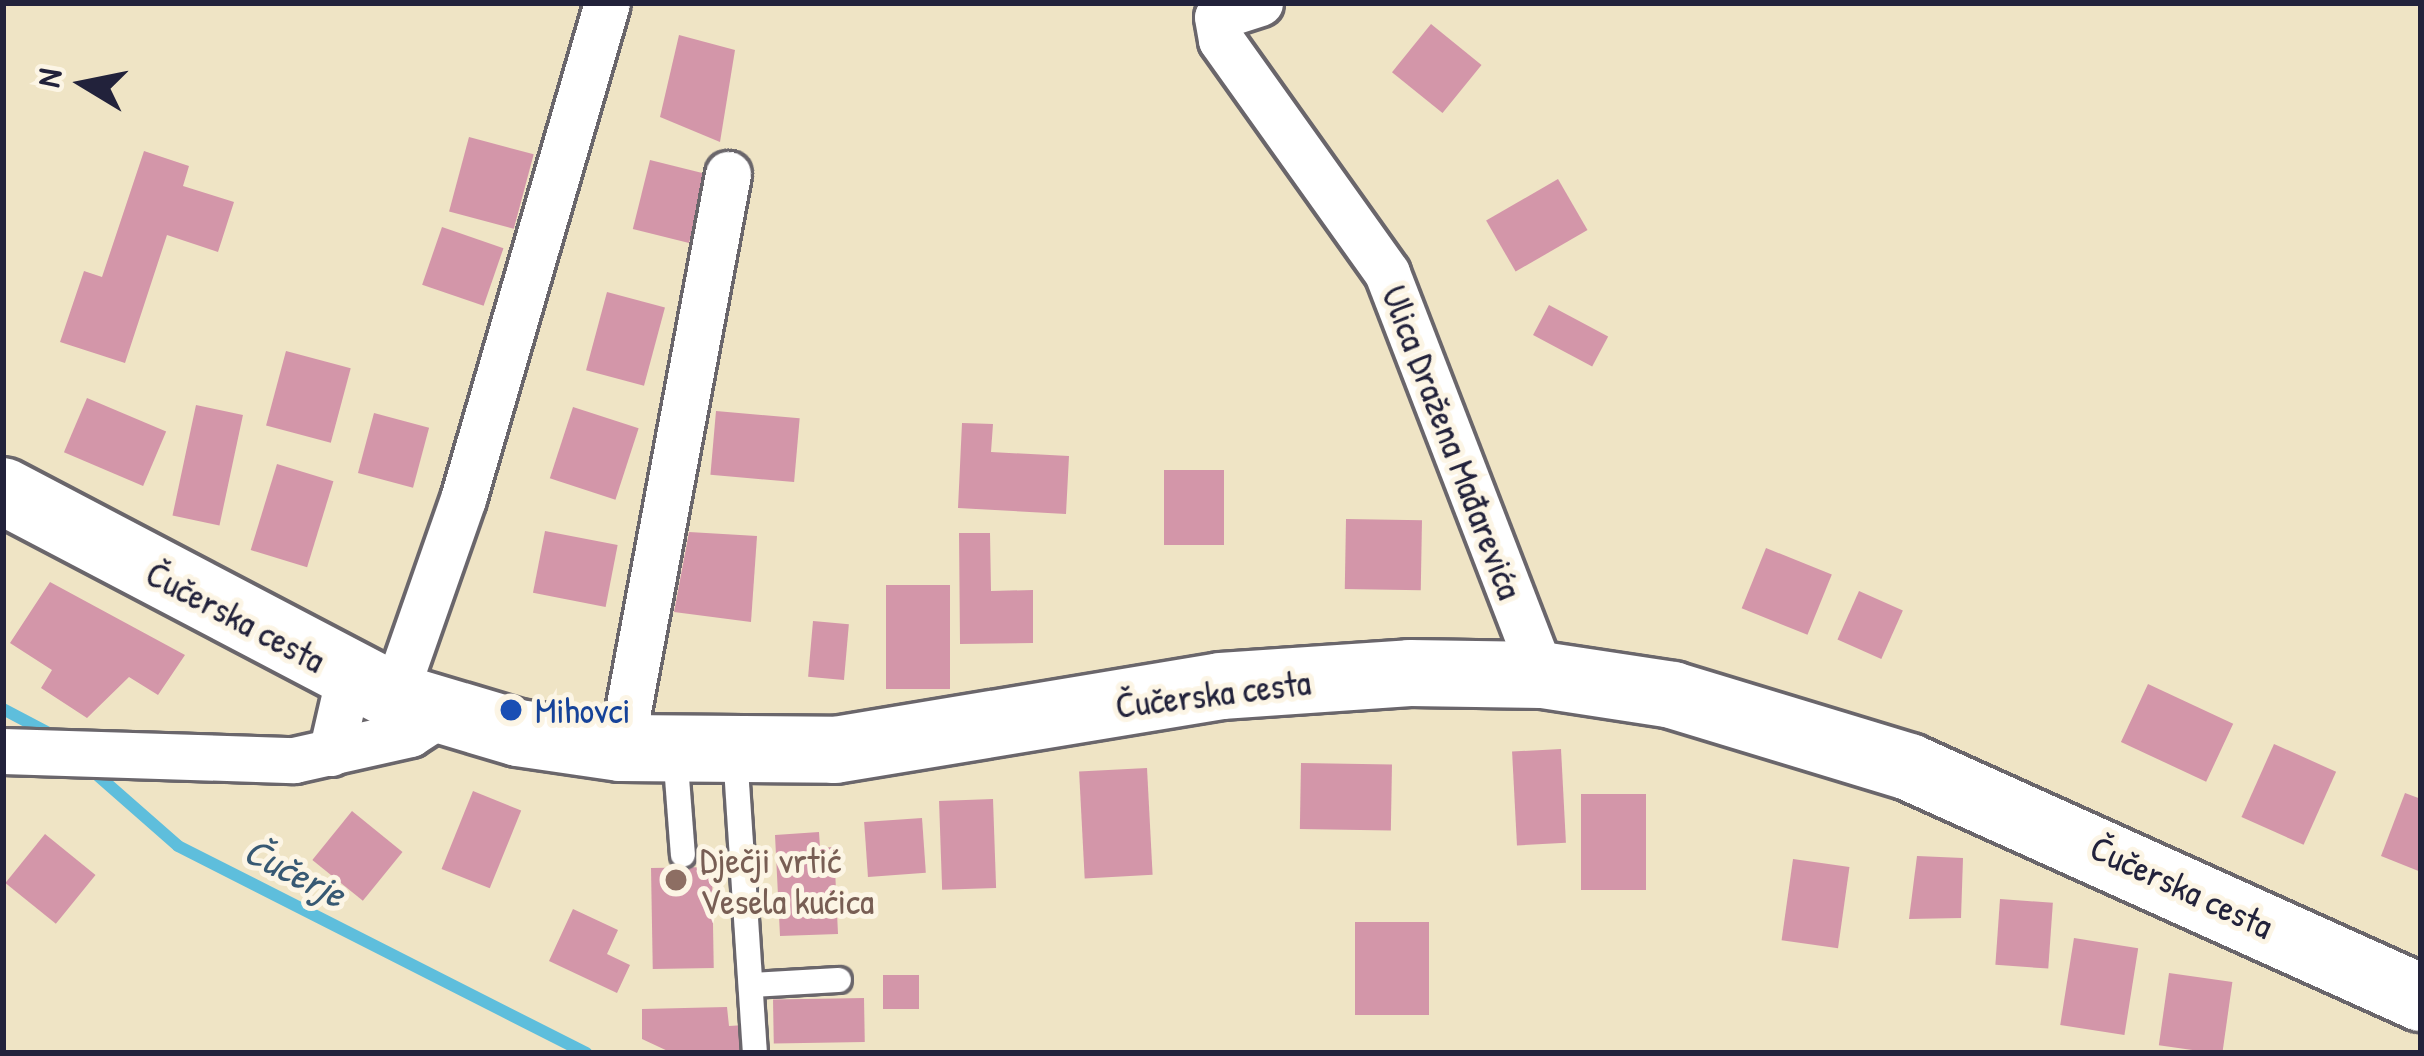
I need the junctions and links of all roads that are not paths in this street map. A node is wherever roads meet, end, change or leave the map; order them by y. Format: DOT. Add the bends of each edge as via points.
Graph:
graph roads {
  1 [pos="607,3"];
  2 [pos="1260,3"];
  3 [pos="728,174"];
  4 [pos="3,491"];
  5 [pos="1542,675"];
  6 [pos="394,695"];
  7 [pos="3,751"];
  8 [pos="677,751"];
  9 [pos="331,753"];
  10 [pos="683,855"];
  11 [pos="839,980"];
  12 [pos="751,985"];
  13 [pos="2421,998"];
  14 [pos="755,1053"];
  1 -- 6 [label="street" via="464,499"];
  2 -- 5 [label="street, Ulica Dražena Mađarevića" via="1217,17 1221,40 1387,273"];
  3 -- 8 [label="street"];
  4 -- 6 [label="street, Čučerska cesta"];
  5 -- 8 [label="street, Čučerska cesta" via="1222,686 835,750"];
  5 -- 13 [label="street, Čučerska cesta" via="1672,695 1910,767"];
  6 -- 8 [label="street, Čučerska cesta"];
  6 -- 9 [label="street"];
  6 -- 9 [label="street" via="410,734"];
  7 -- 9 [label="street" via="160,758"];
  8 -- 10 [label="lane"];
  8 -- 12 [label="lane"];
  11 -- 12 [label="lane"];
  12 -- 14 [label="lane"];
}
